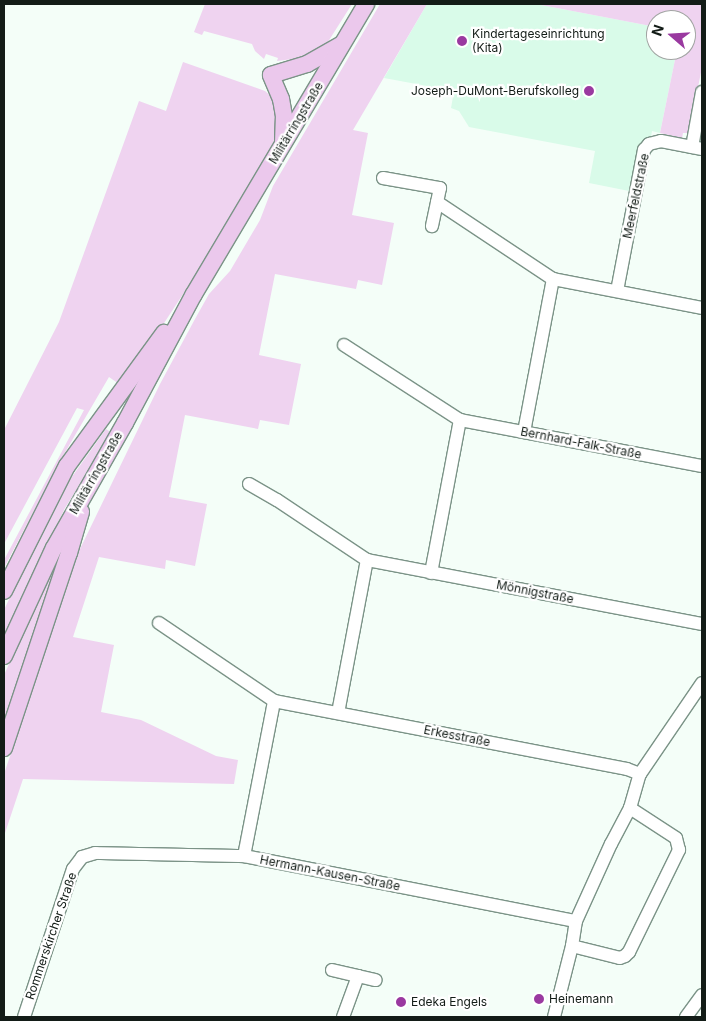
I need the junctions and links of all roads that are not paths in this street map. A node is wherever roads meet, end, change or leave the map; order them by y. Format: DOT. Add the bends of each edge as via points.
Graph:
graph roads {
  1 [pos="366,4"];
  2 [pos="342,44"];
  3 [pos="702,92"];
  4 [pos="282,145"];
  5 [pos="697,148"];
  6 [pos="383,178"];
  7 [pos="437,202"];
  8 [pos="432,226"];
  9 [pos="553,279"];
  10 [pos="617,291"];
  11 [pos="194,294"];
  12 [pos="702,308"];
  13 [pos="344,345"];
  14 [pos="106,411"];
  15 [pos="460,420"];
  16 [pos="125,423"];
  17 [pos="524,432"];
  18 [pos="702,466"];
  19 [pos="250,484"];
  20 [pos="88,488"];
  21 [pos="367,560"];
  22 [pos="431,572"];
  23 [pos="4,592"];
  24 [pos="159,623"];
  25 [pos="702,624"];
  26 [pos="4,656"];
  27 [pos="702,683"];
  28 [pos="274,701"];
  29 [pos="338,713"];
  30 [pos="4,748"];
  31 [pos="640,774"];
  32 [pos="630,808"];
  33 [pos="244,856"];
  34 [pos="82,858"];
  35 [pos="576,921"];
  36 [pos="572,946"];
  37 [pos="332,970"];
  38 [pos="358,976"];
  39 [pos="376,980"];
  40 [pos="702,995"];
  41 [pos="24,1017"];
  42 [pos="343,1017"];
  43 [pos="554,1017"];
  44 [pos="686,1017"];
  1 -- 2 [label="main road, Militärringstraße"];
  2 -- 4 [label="main road, Militärringstraße"];
  2 -- 4 [label="main road" via="306,64 271,75 284,116"];
  3 -- 5 [label="street, Meerfeldstraße"];
  4 -- 11 [label="main road, Militärringstraße"];
  5 -- 10 [label="street, Meerfeldstraße" via="661,141 649,144 644,150"];
  6 -- 7 [label="street" via="440,188"];
  7 -- 8 [label="street"];
  7 -- 9 [label="street"];
  9 -- 10 [label="street"];
  9 -- 17 [label="street"];
  10 -- 12 [label="street"];
  11 -- 14 [label="main road, Militärringstraße"];
  11 -- 16 [label="main road, Militärringstraße"];
  13 -- 15 [label="street, Bernhard-Falk-Straße"];
  14 -- 16 [label="main road"];
  14 -- 23 [label="main road, Militärringstraße" via="67,466"];
  15 -- 17 [label="street, Bernhard-Falk-Straße"];
  15 -- 22 [label="street"];
  16 -- 20 [label="main road, Militärringstraße"];
  17 -- 18 [label="street, Bernhard-Falk-Straße"];
  19 -- 21 [label="street, Mönnigstraße"];
  20 -- 26 [label="main road, Militärringstraße" via="40,576"];
  20 -- 30 [label="main road"];
  21 -- 22 [label="street, Mönnigstraße"];
  21 -- 29 [label="street"];
  22 -- 25 [label="street, Mönnigstraße"];
  24 -- 28 [label="street, Erkesstraße"];
  27 -- 31 [label="street"];
  28 -- 29 [label="street, Erkesstraße"];
  28 -- 33 [label="street"];
  29 -- 31 [label="street, Erkesstraße"];
  31 -- 32 [label="street"];
  32 -- 35 [label="street"];
  32 -- 36 [label="street" via="676,838 679,850 625,956 620,958"];
  33 -- 34 [label="street, Hermann-Kausen-Straße" via="95,853"];
  33 -- 35 [label="street, Hermann-Kausen-Straße"];
  34 -- 41 [label="street, Rommerskircher Straße" via="73,869"];
  35 -- 36 [label="street"];
  36 -- 43 [label="street"];
  37 -- 38 [label="street"];
  38 -- 39 [label="street"];
  38 -- 42 [label="street"];
  40 -- 44 [label="street"];
}
